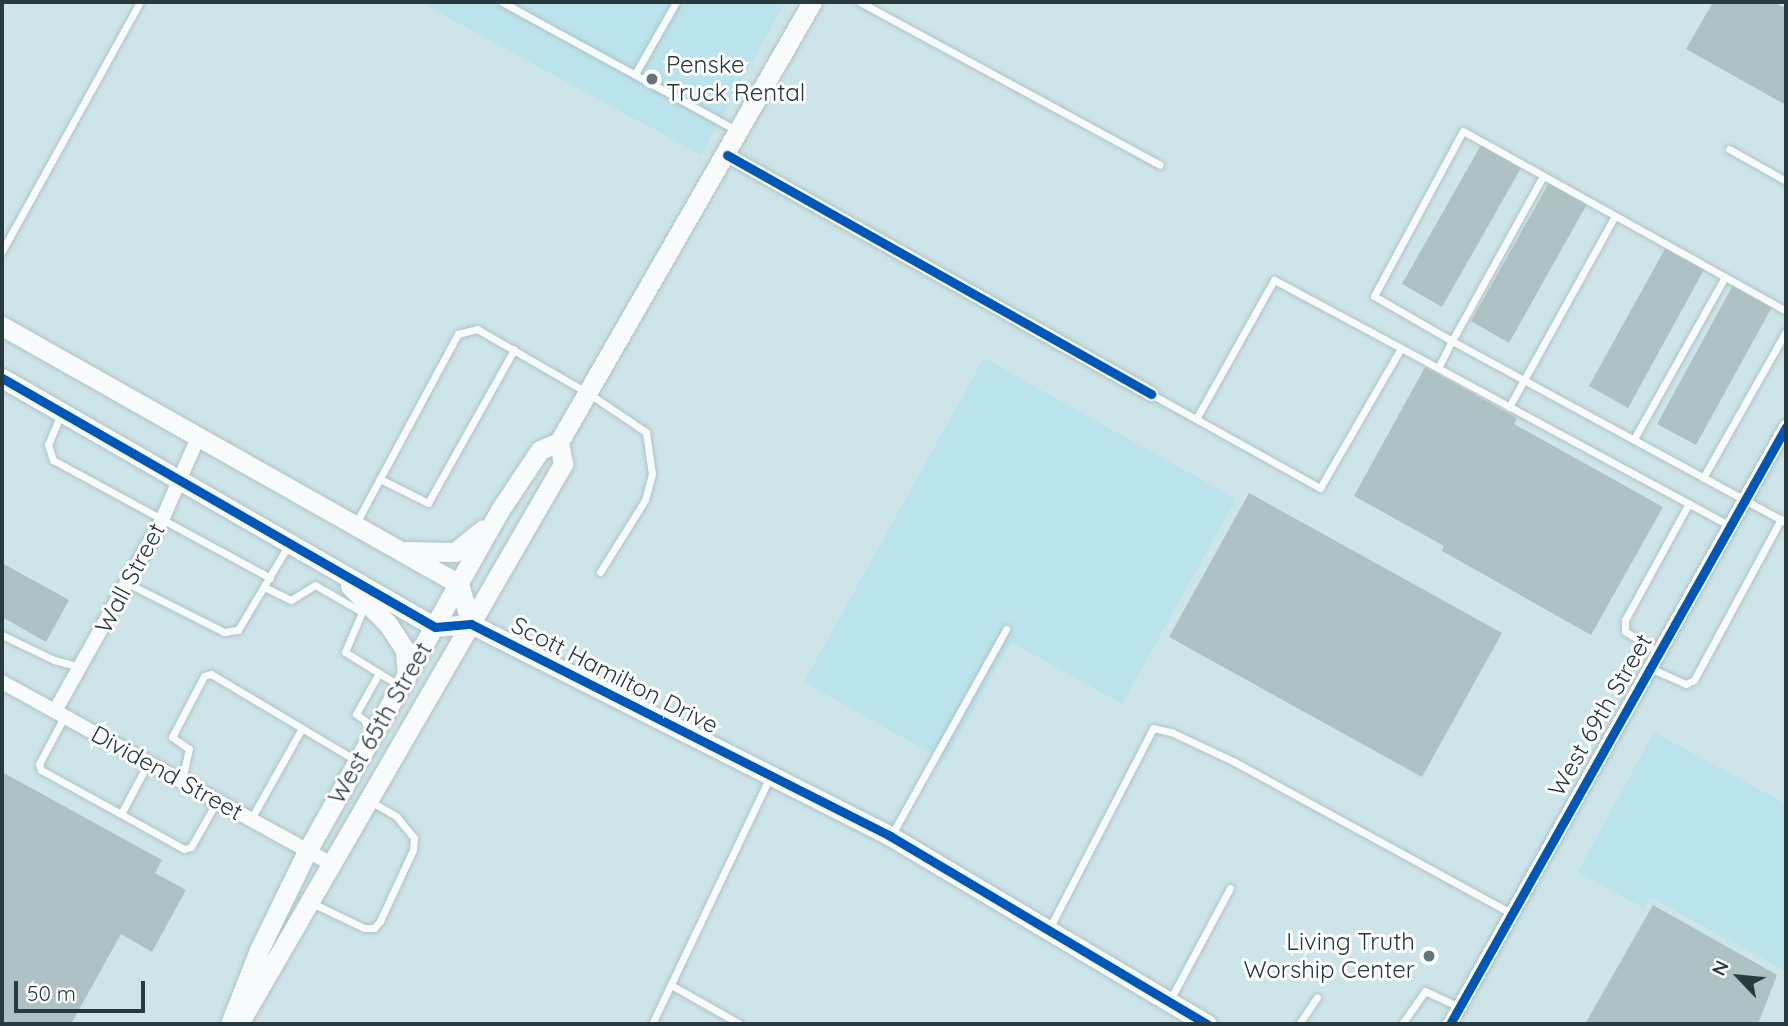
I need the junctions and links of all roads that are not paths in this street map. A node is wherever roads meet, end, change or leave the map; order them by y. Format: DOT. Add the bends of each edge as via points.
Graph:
graph roads {
  1 [pos="140,2"];
  2 [pos="502,2"];
  3 [pos="676,2"];
  4 [pos="812,2"];
  5 [pos="860,2"];
  6 [pos="635,74"];
  7 [pos="740,132"];
  8 [pos="1729,149"];
  9 [pos="727,155"];
  10 [pos="1160,165"];
  11 [pos="1544,176"];
  12 [pos="1786,181"];
  13 [pos="1615,216"];
  14 [pos="2,251"];
  15 [pos="1725,277"];
  16 [pos="1786,312"];
  17 [pos="2,326"];
  18 [pos="1786,331"];
  19 [pos="1452,341"];
  20 [pos="1401,348"];
  21 [pos="514,350"];
  22 [pos="1438,368"];
  23 [pos="2,378"];
  24 [pos="1524,380"];
  25 [pos="588,393"];
  26 [pos="1152,394"];
  27 [pos="1509,407"];
  28 [pos="62,412"];
  29 [pos="1196,419"];
  30 [pos="1786,426"];
  31 [pos="1634,439"];
  32 [pos="197,440"];
  33 [pos="559,442"];
  34 [pos="177,478"];
  35 [pos="380,478"];
  36 [pos="1703,478"];
  37 [pos="1744,501"];
  38 [pos="1689,503"];
  39 [pos="500,510"];
  40 [pos="162,520"];
  41 [pos="1784,520"];
  42 [pos="354,526"];
  43 [pos="1730,526"];
  44 [pos="290,543"];
  45 [pos="401,551"];
  46 [pos="600,572"];
  47 [pos="270,578"];
  48 [pos="127,583"];
  49 [pos="458,584"];
  50 [pos="264,587"];
  51 [pos="367,602"];
  52 [pos="471,624"];
  53 [pos="435,626"];
  54 [pos="1006,629"];
  55 [pos="2,635"];
  56 [pos="1658,652"];
  57 [pos="82,667"];
  58 [pos="1650,667"];
  59 [pos="379,673"];
  60 [pos="404,681"];
  61 [pos="2,682"];
  62 [pos="60,714"];
  63 [pos="376,729"];
  64 [pos="301,730"];
  65 [pos="358,761"];
  66 [pos="148,763"];
  67 [pos="771,775"];
  68 [pos="182,781"];
  69 [pos="217,801"];
  70 [pos="370,801"];
  71 [pos="121,814"];
  72 [pos="251,820"];
  73 [pos="891,836"];
  74 [pos="307,851"];
  75 [pos="333,865"];
  76 [pos="1230,888"];
  77 [pos="311,902"];
  78 [pos="1511,913"];
  79 [pos="1048,931"];
  80 [pos="671,985"];
  81 [pos="1317,997"];
  82 [pos="1170,1001"];
  83 [pos="1459,1007"];
  84 [pos="735,1023"];
  85 [pos="230,1024"];
  86 [pos="239,1024"];
  87 [pos="652,1024"];
  88 [pos="1207,1024"];
  89 [pos="1299,1024"];
  90 [pos="1402,1024"];
  91 [pos="1450,1024"];
  1 -- 14 [label="lane"];
  2 -- 6 [label="lane"];
  3 -- 6 [label="lane"];
  4 -- 7 [label="main road, West 65th Street"];
  5 -- 10 [label="lane"];
  6 -- 7 [label="lane"];
  7 -- 9 [label="main road, West 65th Street"];
  8 -- 12 [label="lane"];
  9 -- 25 [label="main road, West 65th Street"];
  9 -- 26 [label="street"];
  11 -- 13 [label="lane"];
  11 -- 19 [label="lane"];
  11 -- 19 [label="lane" via="1463,131 1374,296"];
  13 -- 15 [label="lane"];
  13 -- 24 [label="lane"];
  15 -- 16 [label="lane"];
  15 -- 31 [label="lane"];
  17 -- 32 [label="main road"];
  18 -- 36 [label="lane"];
  19 -- 22 [label="lane"];
  19 -- 24 [label="lane"];
  20 -- 22 [label="lane"];
  20 -- 29 [label="lane" via="1324,486"];
  20 -- 29 [label="lane" via="1274,280"];
  21 -- 25 [label="lane"];
  21 -- 35 [label="lane" via="477,329 458,334"];
  21 -- 35 [label="lane" via="428,503"];
  22 -- 27 [label="lane"];
  23 -- 28 [label="main road"];
  24 -- 27 [label="lane"];
  24 -- 31 [label="lane"];
  25 -- 33 [label="main road, West 65th Street"];
  25 -- 46 [label="lane" via="646,432 652,456 645,500"];
  26 -- 29 [label="lane"];
  27 -- 38 [label="lane"];
  28 -- 34 [label="main road"];
  28 -- 40 [label="lane" via="48,444 53,460"];
  30 -- 37 [label="street, West 69th Street"];
  31 -- 36 [label="lane"];
  32 -- 34 [label="street, Wall Street"];
  32 -- 42 [label="main road"];
  33 -- 39 [label="main road, West 65th Street" via="540,450"];
  33 -- 52 [label="main road, West 65th Street" via="563,464"];
  34 -- 40 [label="street, Wall Street"];
  34 -- 44 [label="main road"];
  35 -- 42 [label="lane"];
  36 -- 37 [label="lane"];
  37 -- 41 [label="lane"];
  37 -- 43 [label="street, West 69th Street"];
  38 -- 43 [label="lane"];
  38 -- 56 [label="lane" via="1625,620 1625,631"];
  39 -- 45 [label="main road" via="455,552"];
  39 -- 49 [label="main road, West 65th Street"];
  40 -- 47 [label="lane"];
  40 -- 48 [label="street, Wall Street"];
  41 -- 58 [label="lane" via="1695,680 1686,684"];
  42 -- 45 [label="main road"];
  43 -- 56 [label="street, West 69th Street"];
  44 -- 47 [label="lane"];
  44 -- 51 [label="main road" via="326,564"];
  45 -- 49 [label="main road"];
  47 -- 50 [label="lane"];
  48 -- 50 [label="lane" via="224,632 239,630"];
  48 -- 57 [label="street, Wall Street"];
  49 -- 52 [label="main road"];
  49 -- 53 [label="main road, West 65th Street"];
  50 -- 51 [label="lane" via="291,600 315,585"];
  51 -- 53 [label="main road"];
  51 -- 59 [label="lane" via="345,652"];
  51 -- 60 [label="main road" via="405,650"];
  52 -- 53 [label="main road, Scott Hamilton Drive"];
  52 -- 67 [label="main road, Scott Hamilton Drive"];
  52 -- 70 [label="main road, West 65th Street"];
  53 -- 60 [label="main road, West 65th Street"];
  54 -- 73 [label="lane"];
  55 -- 57 [label="lane" via="54,660"];
  56 -- 58 [label="street, West 69th Street"];
  57 -- 62 [label="street, Wall Street"];
  58 -- 78 [label="street, West 69th Street"];
  59 -- 60 [label="lane"];
  59 -- 63 [label="lane" via="356,714"];
  60 -- 63 [label="main road, West 65th Street"];
  61 -- 62 [label="street, Dividend Street"];
  62 -- 66 [label="street, Dividend Street"];
  62 -- 71 [label="lane" via="39,764 41,770"];
  63 -- 65 [label="main road, West 65th Street"];
  64 -- 65 [label="lane"];
  64 -- 68 [label="lane" via="293,719 211,674 204,676 172,737 189,752"];
  64 -- 72 [label="lane"];
  65 -- 74 [label="main road, West 65th Street"];
  66 -- 68 [label="street, Dividend Street"];
  66 -- 71 [label="lane"];
  67 -- 73 [label="main road, Scott Hamilton Drive"];
  67 -- 80 [label="lane"];
  68 -- 69 [label="street, Dividend Street"];
  69 -- 71 [label="lane" via="191,847 184,849"];
  69 -- 72 [label="street, Dividend Street"];
  70 -- 75 [label="main road, West 65th Street"];
  70 -- 77 [label="lane" via="396,816 414,838 413,850 380,921 369,930"];
  72 -- 74 [label="street, Dividend Street"];
  73 -- 79 [label="main road, Scott Hamilton Drive"];
  74 -- 75 [label="street, Dividend Street"];
  74 -- 85 [label="main road, West 65th Street" via="259,950"];
  75 -- 77 [label="main road, West 65th Street"];
  76 -- 82 [label="lane"];
  77 -- 86 [label="main road, West 65th Street"];
  78 -- 79 [label="lane" via="1233,761 1153,728"];
  78 -- 83 [label="street, West 69th Street"];
  79 -- 82 [label="main road, Scott Hamilton Drive"];
  80 -- 84 [label="lane"];
  80 -- 87 [label="lane"];
  81 -- 89 [label="lane"];
  82 -- 88 [label="main road, Scott Hamilton Drive"];
  83 -- 90 [label="lane" via="1425,991"];
  83 -- 91 [label="street, West 69th Street"];
}
